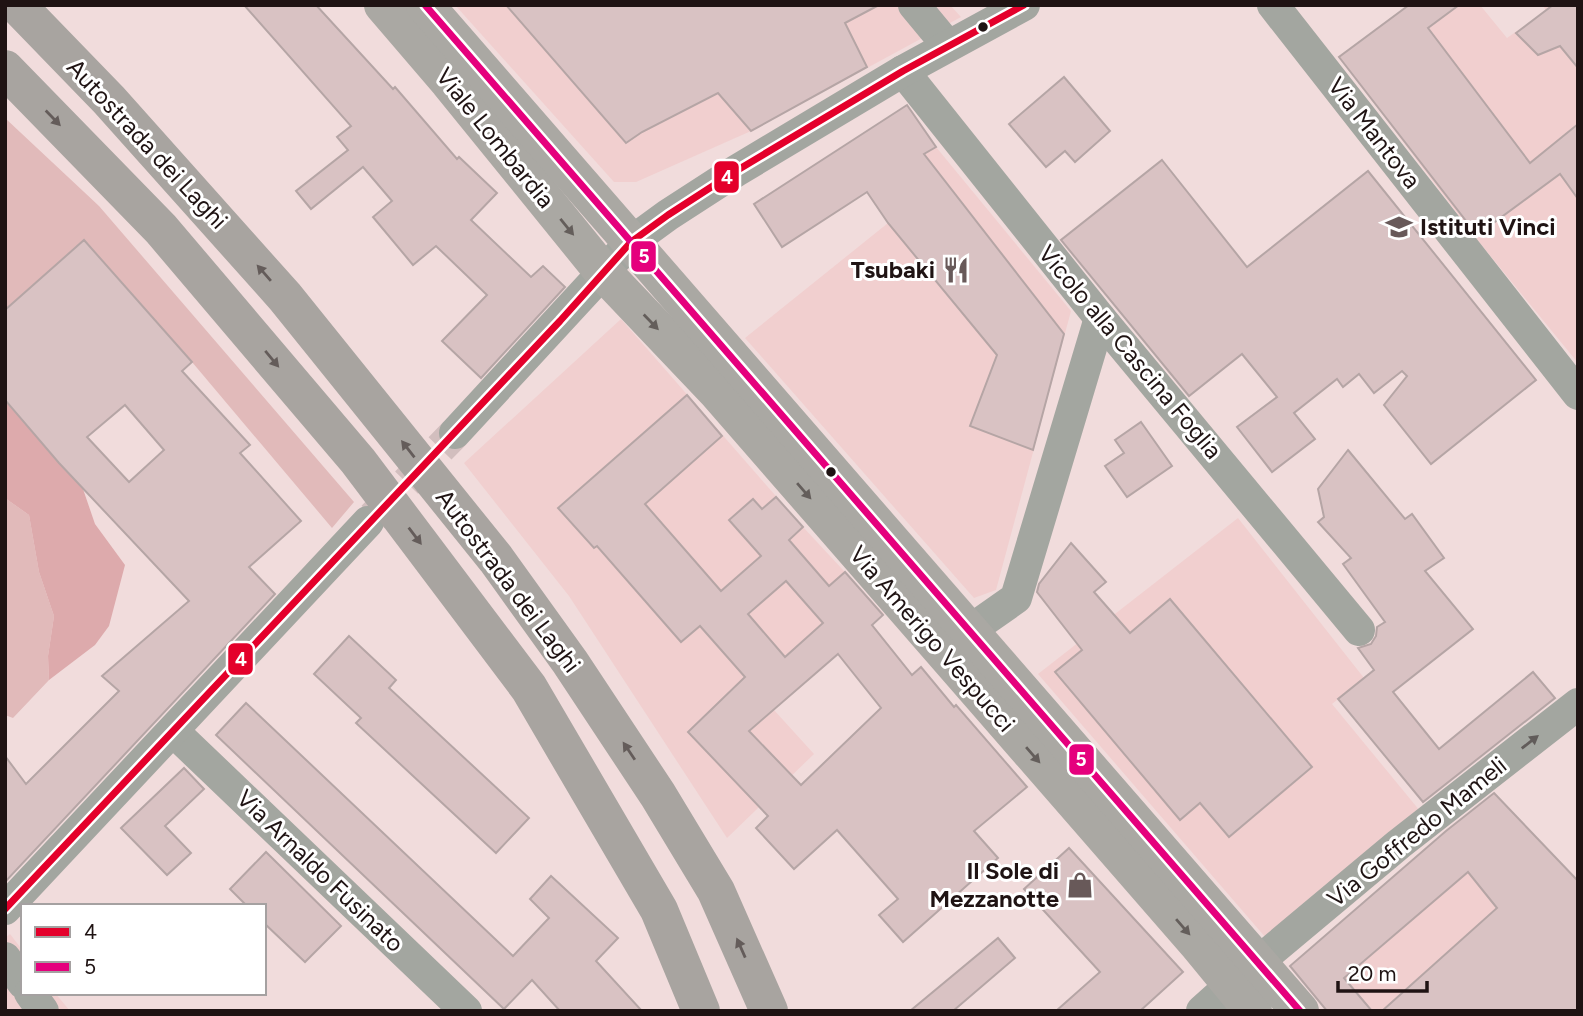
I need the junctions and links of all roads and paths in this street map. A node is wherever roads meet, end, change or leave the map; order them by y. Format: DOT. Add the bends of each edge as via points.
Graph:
graph roads {
  1 [pos="17,5"];
  2 [pos="383,5"];
  3 [pos="425,5"];
  4 [pos="914,5"];
  5 [pos="1024,5"];
  6 [pos="1273,5"];
  7 [pos="948,46"];
  8 [pos="5,69"];
  9 [pos="902,71"];
  10 [pos="631,242"];
  11 [pos="604,273"];
  12 [pos="1100,318"];
  13 [pos="1578,394"];
  14 [pos="455,433"];
  15 [pos="368,522"];
  16 [pos="1359,630"];
  17 [pos="969,631"];
  18 [pos="529,688"];
  19 [pos="1573,708"];
  20 [pos="173,731"];
  21 [pos="5,909"];
  22 [pos="5,958"];
  23 [pos="21,980"];
  24 [pos="1247,986"];
  25 [pos="31,995"];
  26 [pos="43,1011"];
  27 [pos="466,1011"];
  28 [pos="674,1011"];
  29 [pos="701,1011"];
  30 [pos="769,1011"];
  31 [pos="1202,1011"];
  32 [pos="1300,1011"];
  30 -- 1 [label="highway, Autostrada dei Laghi, one-way" via="716,891 570,662 496,559 285,298 109,100"];
  2 -- 11 [label="main road, Viale Lombardia, one-way"];
  3 -- 10 [label="main road, Viale Lombardia"];
  4 -- 7 [label="street"];
  5 -- 7 [label="street"];
  6 -- 13 [label="street, Via Mantova"];
  7 -- 9 [label="street"];
  8 -- 18 [label="highway, Autostrada dei Laghi, one-way" via="161,229 340,440"];
  9 -- 10 [label="street" via="736,171"];
  9 -- 12 [label="street, Vicolo alla Cascina Foglia"];
  10 -- 11 [label="street"];
  10 -- 17 [label="main road, Via Amerigo Vespucci"];
  11 -- 14 [label="street"];
  11 -- 24 [label="main road, Via Amerigo Vespucci, one-way" via="718,393 1188,933"];
  12 -- 16 [label="street, Vicolo alla Cascina Foglia"];
  12 -- 17 [label="street" via="1016,598"];
  15 -- 20 [label="street"];
  17 -- 24 [label="main road, Via Amerigo Vespucci"];
  18 -- 28 [label="highway"];
  18 -- 29 [label="highway, Autostrada dei Laghi" via="659,910"];
  24 -- 19 [label="street, Via Goffredo Mameli, one-way" via="1399,844"];
  20 -- 21 [label="street"];
  20 -- 27 [label="street, Via Arnaldo Fusinato"];
  22 -- 23 [label="street"];
  24 -- 31 [label="street, Via Goffredo Mameli"];
  24 -- 32 [label="main road, Via Amerigo Vespucci"];
  25 -- 26 [label="street"];
}
